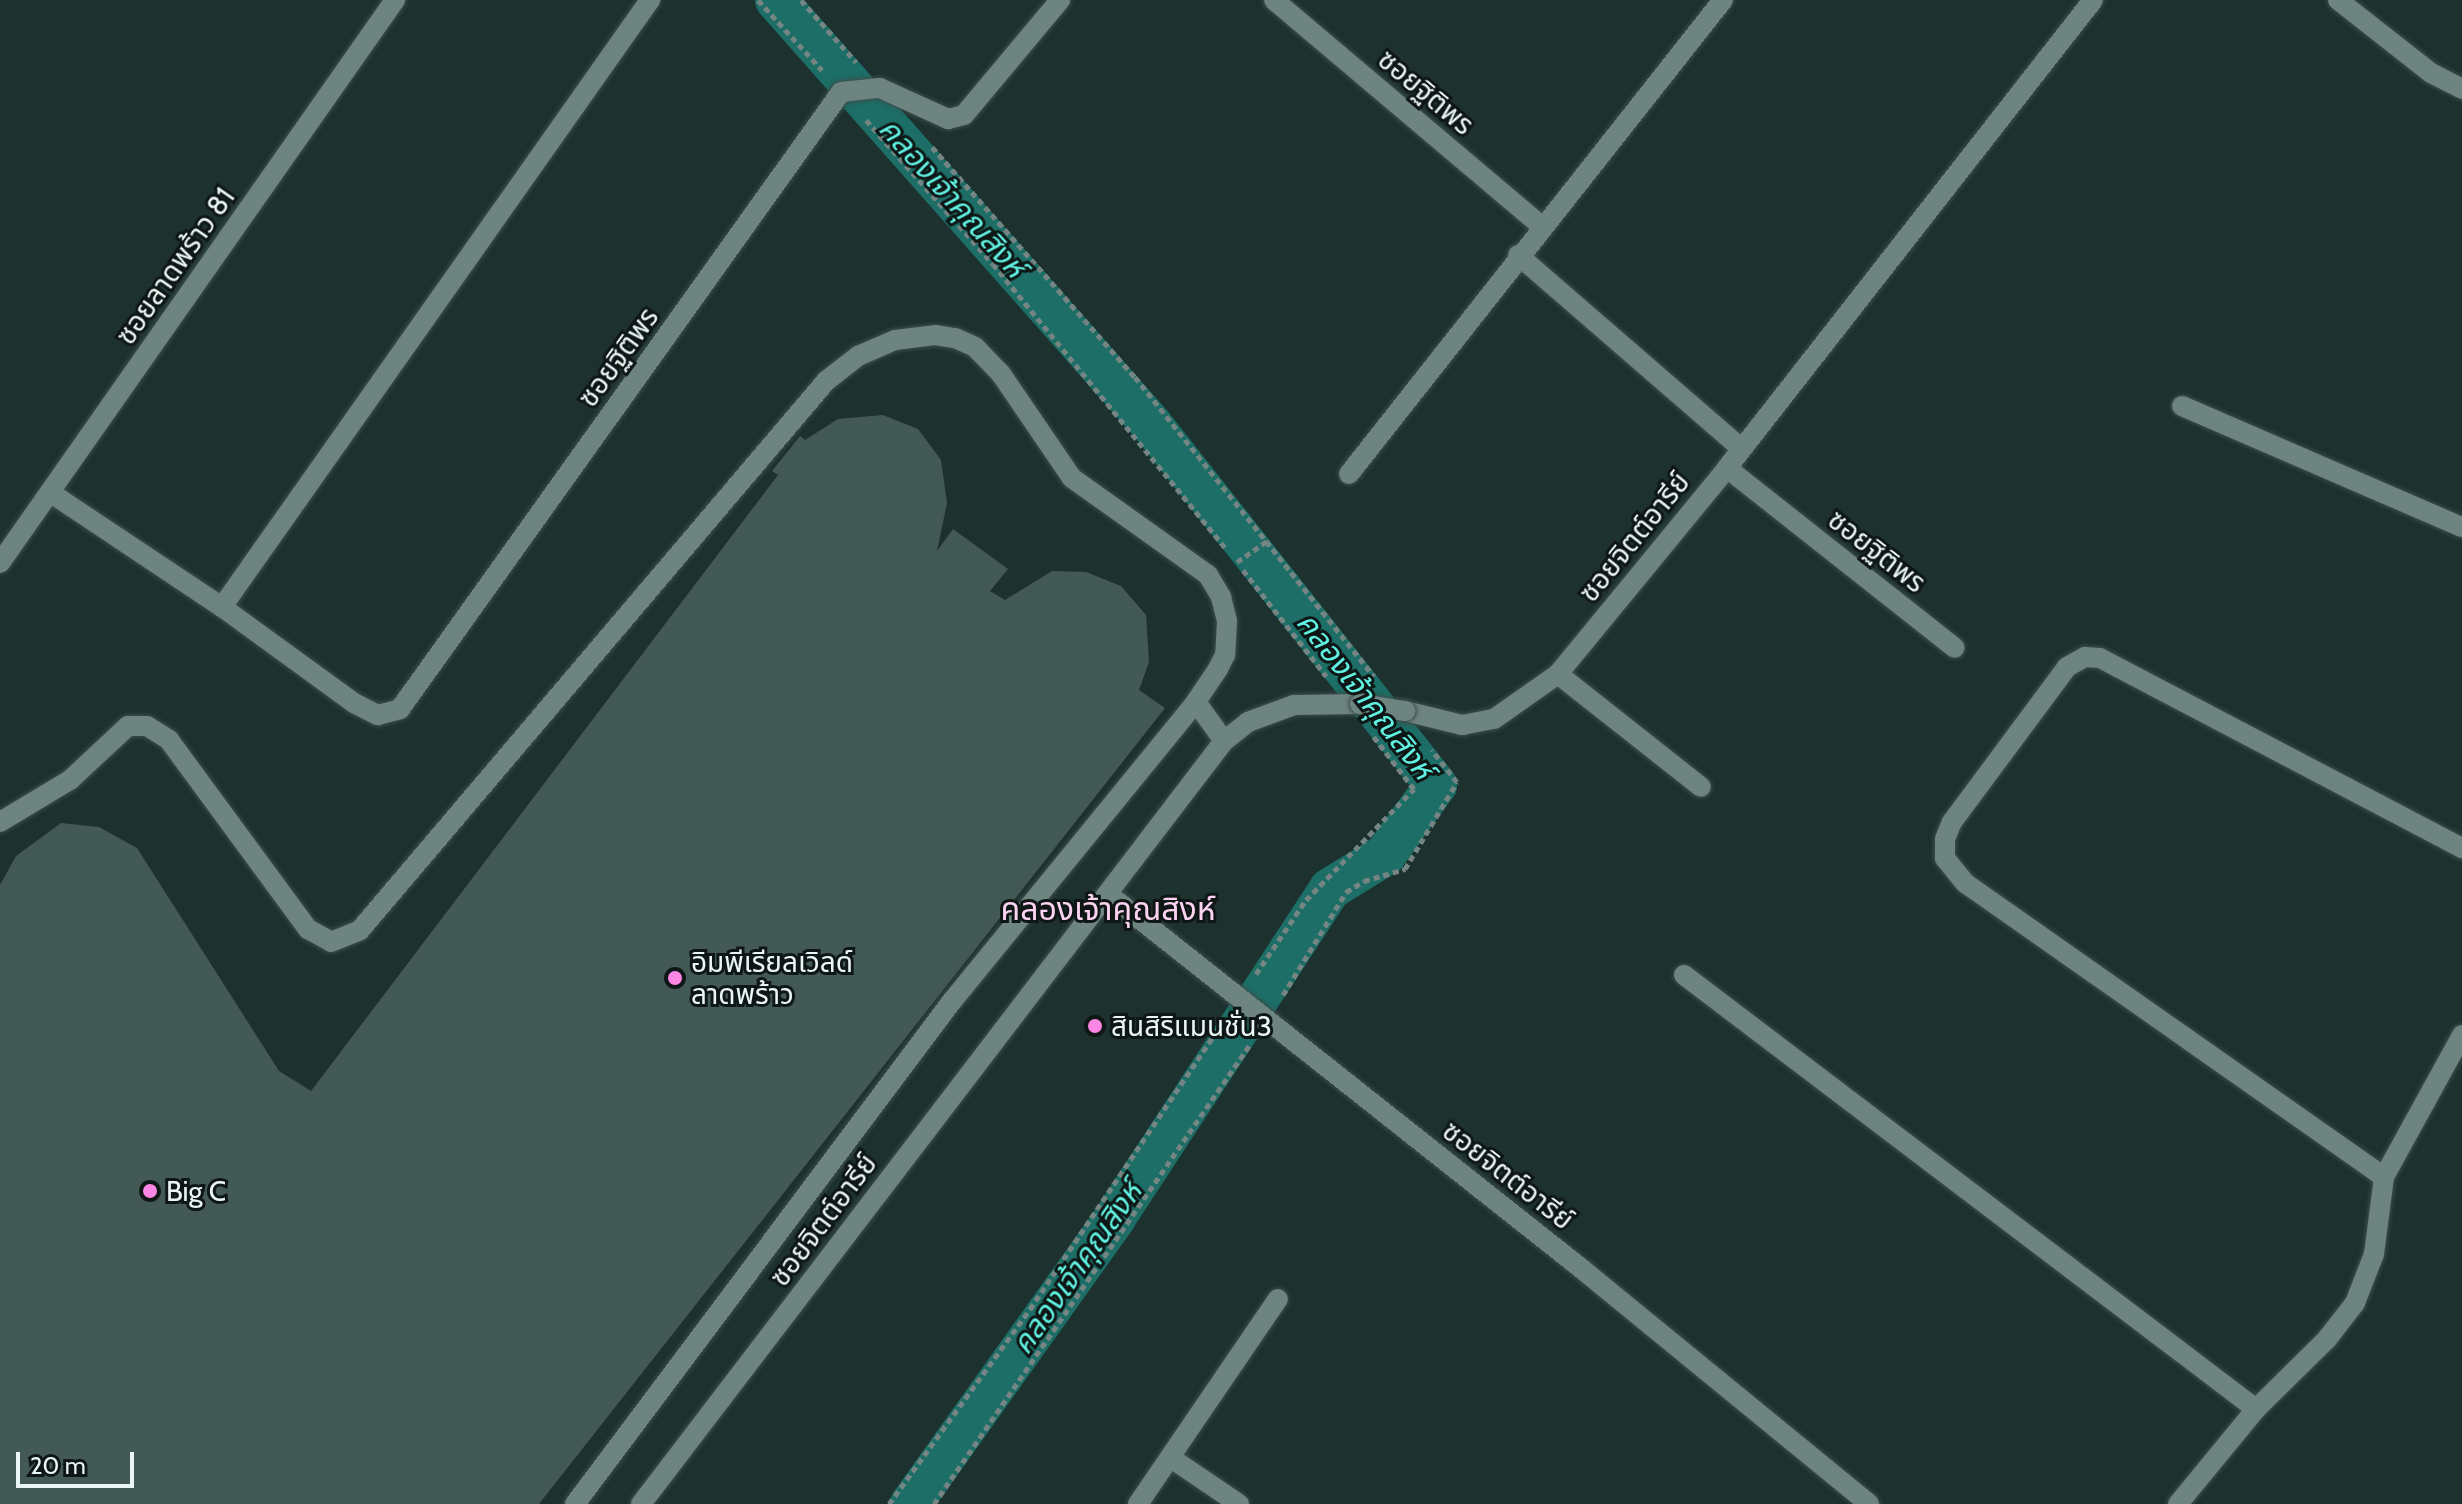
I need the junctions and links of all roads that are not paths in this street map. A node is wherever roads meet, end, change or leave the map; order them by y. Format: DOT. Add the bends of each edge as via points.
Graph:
graph roads {
  1 [pos="395,0"];
  2 [pos="650,0"];
  3 [pos="1060,0"];
  4 [pos="1274,0"];
  5 [pos="1723,0"];
  6 [pos="2093,0"];
  7 [pos="2338,0"];
  8 [pos="2462,89"];
  9 [pos="1541,226"];
  10 [pos="1518,255"];
  11 [pos="2182,406"];
  12 [pos="1742,449"];
  13 [pos="1727,468"];
  14 [pos="1349,474"];
  15 [pos="51,493"];
  16 [pos="2462,527"];
  17 [pos="0,563"];
  18 [pos="222,607"];
  19 [pos="1955,648"];
  20 [pos="1558,674"];
  21 [pos="1196,702"];
  22 [pos="1224,741"];
  23 [pos="1701,787"];
  24 [pos="0,822"];
  25 [pos="2462,848"];
  26 [pos="1108,894"];
  27 [pos="1684,975"];
  28 [pos="2462,1035"];
  29 [pos="2384,1177"];
  30 [pos="1278,1299"];
  31 [pos="2256,1409"];
  32 [pos="1171,1458"];
  33 [pos="575,1504"];
  34 [pos="641,1504"];
  35 [pos="1138,1504"];
  36 [pos="1239,1504"];
  37 [pos="1869,1504"];
  38 [pos="2178,1504"];
  1 -- 15 [label="street, ซอยลาดพร้าว 81"];
  2 -- 18 [label="street"];
  3 -- 18 [label="street, ซอยฐิติพร" via="964,115 948,119 880,88 841,92 400,709 378,715 354,703"];
  4 -- 9 [label="street, ซอยฐิติพร"];
  5 -- 9 [label="street"];
  6 -- 12 [label="street, ซอยจิตต์อารีย์"];
  7 -- 8 [label="street" via="2431,73"];
  9 -- 10 [label="street"];
  10 -- 12 [label="street"];
  10 -- 14 [label="street"];
  11 -- 16 [label="street"];
  12 -- 13 [label="street, ซอยจิตต์อารีย์"];
  13 -- 19 [label="street, ซอยฐิติพร"];
  13 -- 20 [label="street, ซอยจิตต์อารีย์"];
  15 -- 17 [label="street, ซอยลาดพร้าว 81"];
  15 -- 18 [label="street, ซอยฐิติพร"];
  20 -- 22 [label="street, ซอยจิตต์อารีย์, bridge" via="1494,719 1462,725 1354,704 1294,705 1248,722"];
  20 -- 23 [label="street"];
  21 -- 22 [label="street"];
  21 -- 24 [label="street" via="1218,669 1228,639 1221,597 1208,575 1072,478 991,360 955,338 914,336 858,356 826,381 360,930 331,942 308,929 169,740 147,726 128,726 70,780"];
  21 -- 33 [label="street" via="952,1001"];
  22 -- 26 [label="street, ซอยจิตต์อารีย์"];
  25 -- 29 [label="street" via="2100,658 2085,657 2067,667 1952,822 1945,839 1945,858 1965,883"];
  26 -- 34 [label="street, ซอยจิตต์อารีย์"];
  26 -- 37 [label="street, ซอยจิตต์อารีย์"];
  27 -- 31 [label="street"];
  28 -- 29 [label="street"];
  29 -- 31 [label="street" via="2374,1254 2355,1303 2327,1339"];
  30 -- 32 [label="street"];
  31 -- 38 [label="street"];
  32 -- 35 [label="street"];
  32 -- 36 [label="street"];
}
